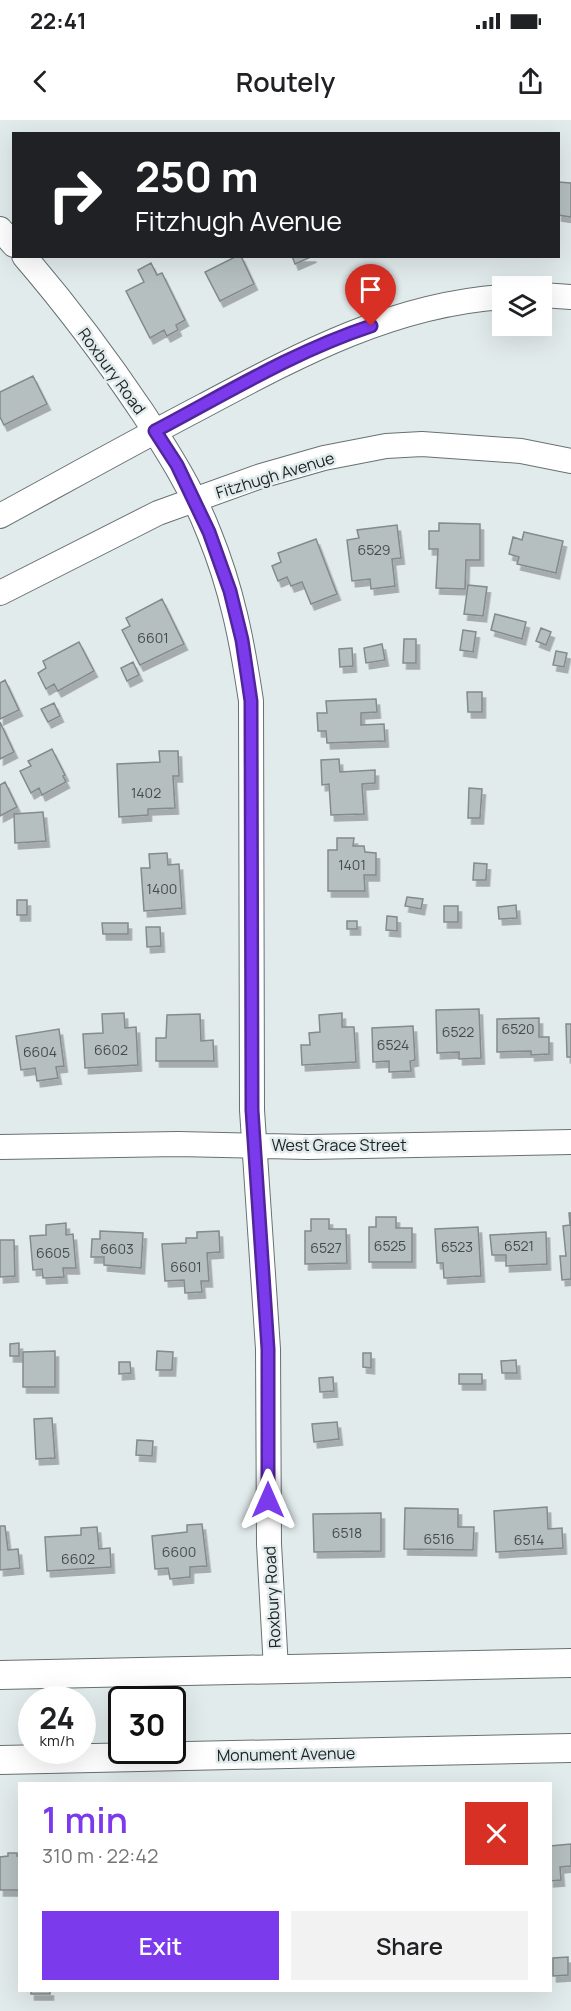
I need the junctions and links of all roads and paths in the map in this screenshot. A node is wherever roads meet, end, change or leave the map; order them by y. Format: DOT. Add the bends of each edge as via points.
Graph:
graph roads {
  1 [pos="0,229"];
  2 [pos="12,242"];
  3 [pos="26,258"];
  4 [pos="552,296"];
  5 [pos="571,297"];
  6 [pos="492,298"];
  7 [pos="155,431"];
  8 [pos="571,461"];
  9 [pos="194,500"];
  10 [pos="0,516"];
  11 [pos="0,593"];
  12 [pos="571,1142"];
  13 [pos="254,1146"];
  14 [pos="0,1147"];
  15 [pos="571,1663"];
  16 [pos="276,1669"];
  17 [pos="0,1675"];
  18 [pos="571,1748"];
  19 [pos="0,1760"];
  1 -- 2 [label="street"];
  3 -- 7 [label="street, Roxbury Road" via="109,362"];
  4 -- 5 [label="street"];
  6 -- 7 [label="street" via="410,312 351,332 277,366"];
  7 -- 9 [label="street, Roxbury Road"];
  7 -- 10 [label="street"];
  8 -- 9 [label="street, Fitzhugh Avenue" via="521,451 447,444 386,446 324,458"];
  9 -- 11 [label="street, Fitzhugh Avenue" via="158,513"];
  9 -- 13 [label="street, Roxbury Road" via="230,591 251,701"];
  12 -- 13 [label="street, West Grace Street"];
  13 -- 14 [label="street, West Grace Street"];
  13 -- 16 [label="street, Roxbury Road" via="268,1349 269,1544"];
  15 -- 16 [label="street"];
  16 -- 17 [label="street"];
  18 -- 19 [label="street, Monument Avenue"];
}
